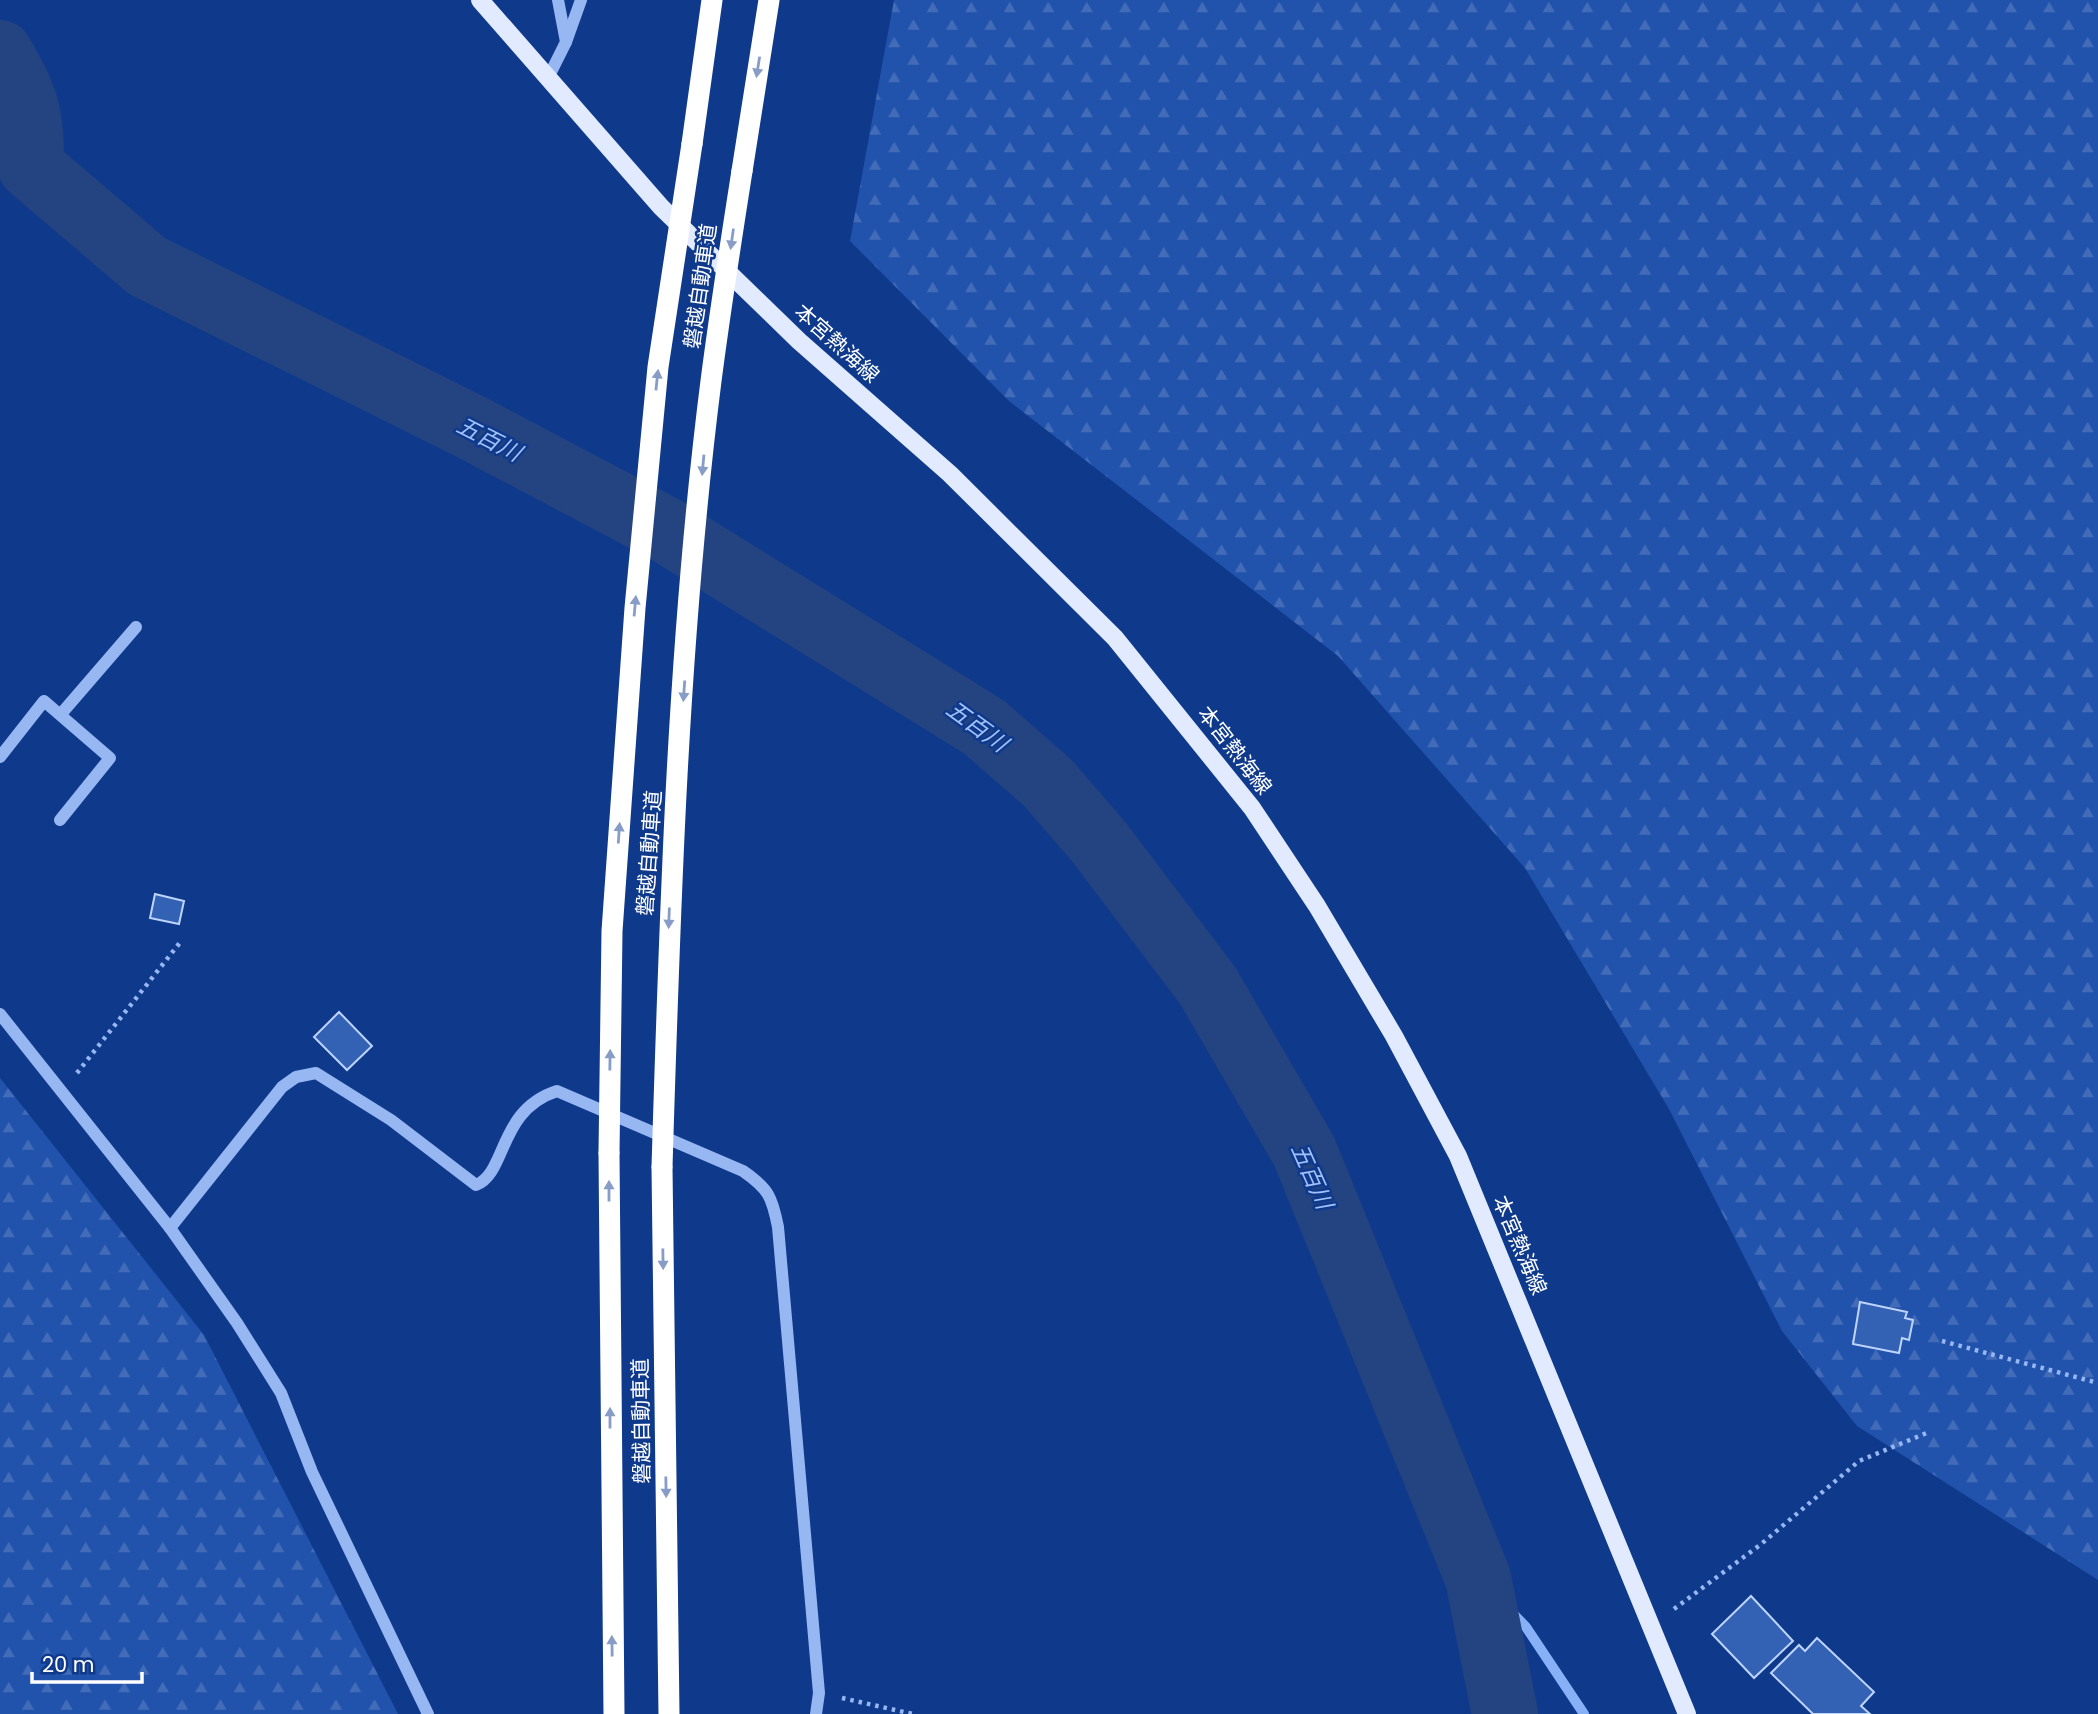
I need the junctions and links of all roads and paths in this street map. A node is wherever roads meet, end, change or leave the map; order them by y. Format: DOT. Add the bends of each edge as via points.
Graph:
graph roads {
  1 [pos="480,0"];
  2 [pos="558,0"];
  3 [pos="581,0"];
  4 [pos="712,0"];
  5 [pos="769,0"];
  6 [pos="566,42"];
  7 [pos="547,80"];
  8 [pos="136,627"];
  9 [pos="61,714"];
  10 [pos="0,757"];
  11 [pos="60,820"];
  12 [pos="182,940"];
  13 [pos="0,1014"];
  14 [pos="61,1093"];
  15 [pos="170,1228"];
  16 [pos="1942,1342"];
  17 [pos="2098,1383"];
  18 [pos="1929,1432"];
  19 [pos="1651,1626"];
  20 [pos="819,1693"];
  21 [pos="428,1714"];
  22 [pos="614,1714"];
  23 [pos="669,1714"];
  24 [pos="816,1714"];
  25 [pos="913,1714"];
  26 [pos="1687,1714"];
  1 -- 7 [label="main road, 本宮熱海線"];
  2 -- 6 [label="street"];
  3 -- 6 [label="street"];
  22 -- 4 [label="highway, 磐越自動車道, one-way, bridge" via="608,1153 612,931 658,367"];
  5 -- 23 [label="highway, 磐越自動車道, one-way, bridge" via="711,383 669,915 662,1167"];
  6 -- 7 [label="street"];
  7 -- 19 [label="main road, 本宮熱海線" via="670,216 799,341 950,474 1115,638 1252,808 1394,1036 1458,1156"];
  8 -- 9 [label="street"];
  9 -- 10 [label="street" via="44,701"];
  9 -- 11 [label="street" via="110,758"];
  12 -- 14 [label="path"];
  13 -- 14 [label="street"];
  14 -- 15 [label="street"];
  15 -- 20 [label="street" via="282,1087 296,1077 316,1073 391,1120 476,1185 490,1175 516,1119 534,1102 557,1091 743,1171 760,1183 772,1198 778,1227"];
  15 -- 21 [label="street" via="281,1393 312,1472"];
  16 -- 17 [label="path"];
  18 -- 19 [label="path" via="1858,1461 1760,1545"];
  19 -- 26 [label="main road, 本宮熱海線"];
  20 -- 24 [label="street"];
  20 -- 25 [label="path"];
}
